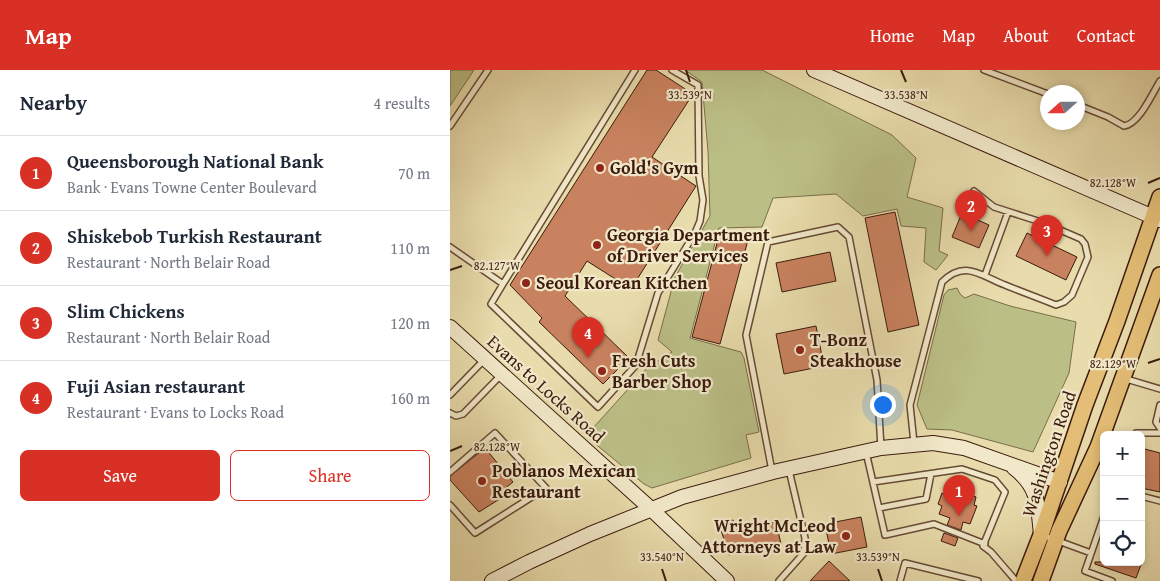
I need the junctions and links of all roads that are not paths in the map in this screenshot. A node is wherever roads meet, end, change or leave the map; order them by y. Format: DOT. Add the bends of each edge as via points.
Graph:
graph roads {
  1 [pos="488,70"];
  2 [pos="635,70"];
  3 [pos="672,70"];
  4 [pos="814,70"];
  5 [pos="984,70"];
  6 [pos="1160,81"];
  7 [pos="1040,91"];
  8 [pos="1085,108"];
  9 [pos="450,126"];
  10 [pos="974,191"];
  11 [pos="1160,197"];
  12 [pos="1008,212"];
  13 [pos="1157,218"];
  14 [pos="450,247"];
  15 [pos="985,275"];
  16 [pos="1160,275"];
  17 [pos="503,284"];
  18 [pos="450,327"];
  19 [pos="485,359"];
  20 [pos="502,374"];
  21 [pos="1123,378"];
  22 [pos="1160,389"];
  23 [pos="450,395"];
  24 [pos="1160,405"];
  25 [pos="450,413"];
  26 [pos="1160,428"];
  27 [pos="1145,433"];
  28 [pos="1160,433"];
  29 [pos="914,445"];
  30 [pos="881,448"];
  31 [pos="866,451"];
  32 [pos="1006,462"];
  33 [pos="789,469"];
  34 [pos="450,472"];
  35 [pos="773,472"];
  36 [pos="931,474"];
  37 [pos="873,482"];
  38 [pos="1060,482"];
  39 [pos="1145,497"];
  40 [pos="1160,500"];
  41 [pos="450,505"];
  42 [pos="879,508"];
  43 [pos="651,509"];
  44 [pos="1102,521"];
  45 [pos="1042,535"];
  46 [pos="1056,540"];
  47 [pos="984,544"];
  48 [pos="1091,553"];
  49 [pos="1027,580"];
  50 [pos="492,581"];
  51 [pos="727,581"];
  52 [pos="780,581"];
  53 [pos="900,581"];
  54 [pos="978,581"];
  55 [pos="1112,581"];
  1 -- 9 [label="lane"];
  2 -- 17 [label="lane"];
  3 -- 17 [label="lane" via="698,85 699,176 703,200 700,221 658,293 636,365 598,407 492,304"];
  4 -- 13 [label="street"];
  5 -- 7 [label="lane"];
  6 -- 8 [label="lane" via="1130,126"];
  10 -- 12 [label="lane" via="994,207"];
  11 -- 13 [label="main road, Washington Road"];
  12 -- 15 [label="lane"];
  12 -- 15 [label="lane" via="1081,239 1088,257 1072,295 1056,305"];
  13 -- 38 [label="main road, Washington Road" via="1084,405"];
  14 -- 17 [label="lane"];
  15 -- 29 [label="lane" via="968,271 951,273 942,282 910,405"];
  16 -- 21 [label="main road, Washington Road"];
  18 -- 19 [label="street, Evans to Locks Road"];
  19 -- 20 [label="street, Evans to Locks Road"];
  19 -- 23 [label="lane"];
  20 -- 25 [label="lane" via="463,414 456,416"];
  20 -- 43 [label="street, Evans to Locks Road"];
  21 -- 22 [label="lane"];
  21 -- 46 [label="main road, Washington Road" via="1098,447"];
  24 -- 26 [label="lane" via="1156,422"];
  27 -- 28 [label="lane"];
  29 -- 30 [label="street"];
  29 -- 32 [label="street" via="933,443 964,448"];
  30 -- 31 [label="street"];
  30 -- 35 [label="lane" via="877,380 850,237 838,227 768,242 746,335"];
  31 -- 33 [label="street"];
  31 -- 37 [label="lane"];
  32 -- 38 [label="street"];
  32 -- 45 [label="street" via="1032,486 1037,497"];
  33 -- 35 [label="street"];
  33 -- 52 [label="lane" via="806,538 804,553"];
  34 -- 41 [label="lane" via="495,433 546,488 475,533"];
  35 -- 43 [label="street"];
  36 -- 37 [label="lane"];
  36 -- 42 [label="lane" via="926,499"];
  36 -- 47 [label="lane" via="962,469 995,480 1004,492"];
  37 -- 42 [label="lane"];
  38 -- 45 [label="main road, Washington Road"];
  39 -- 40 [label="lane"];
  42 -- 47 [label="lane" via="885,536 934,524"];
  43 -- 50 [label="street"];
  43 -- 51 [label="street, Evans to Locks Road"];
  44 -- 48 [label="lane"];
  45 -- 46 [label="lane"];
  45 -- 49 [label="main road, Washington Road"];
  46 -- 48 [label="lane"];
  46 -- 49 [label="main road, Washington Road"];
  47 -- 49 [label="lane"];
  48 -- 55 [label="lane" via="1084,571"];
  53 -- 54 [label="lane" via="905,564"];
}
